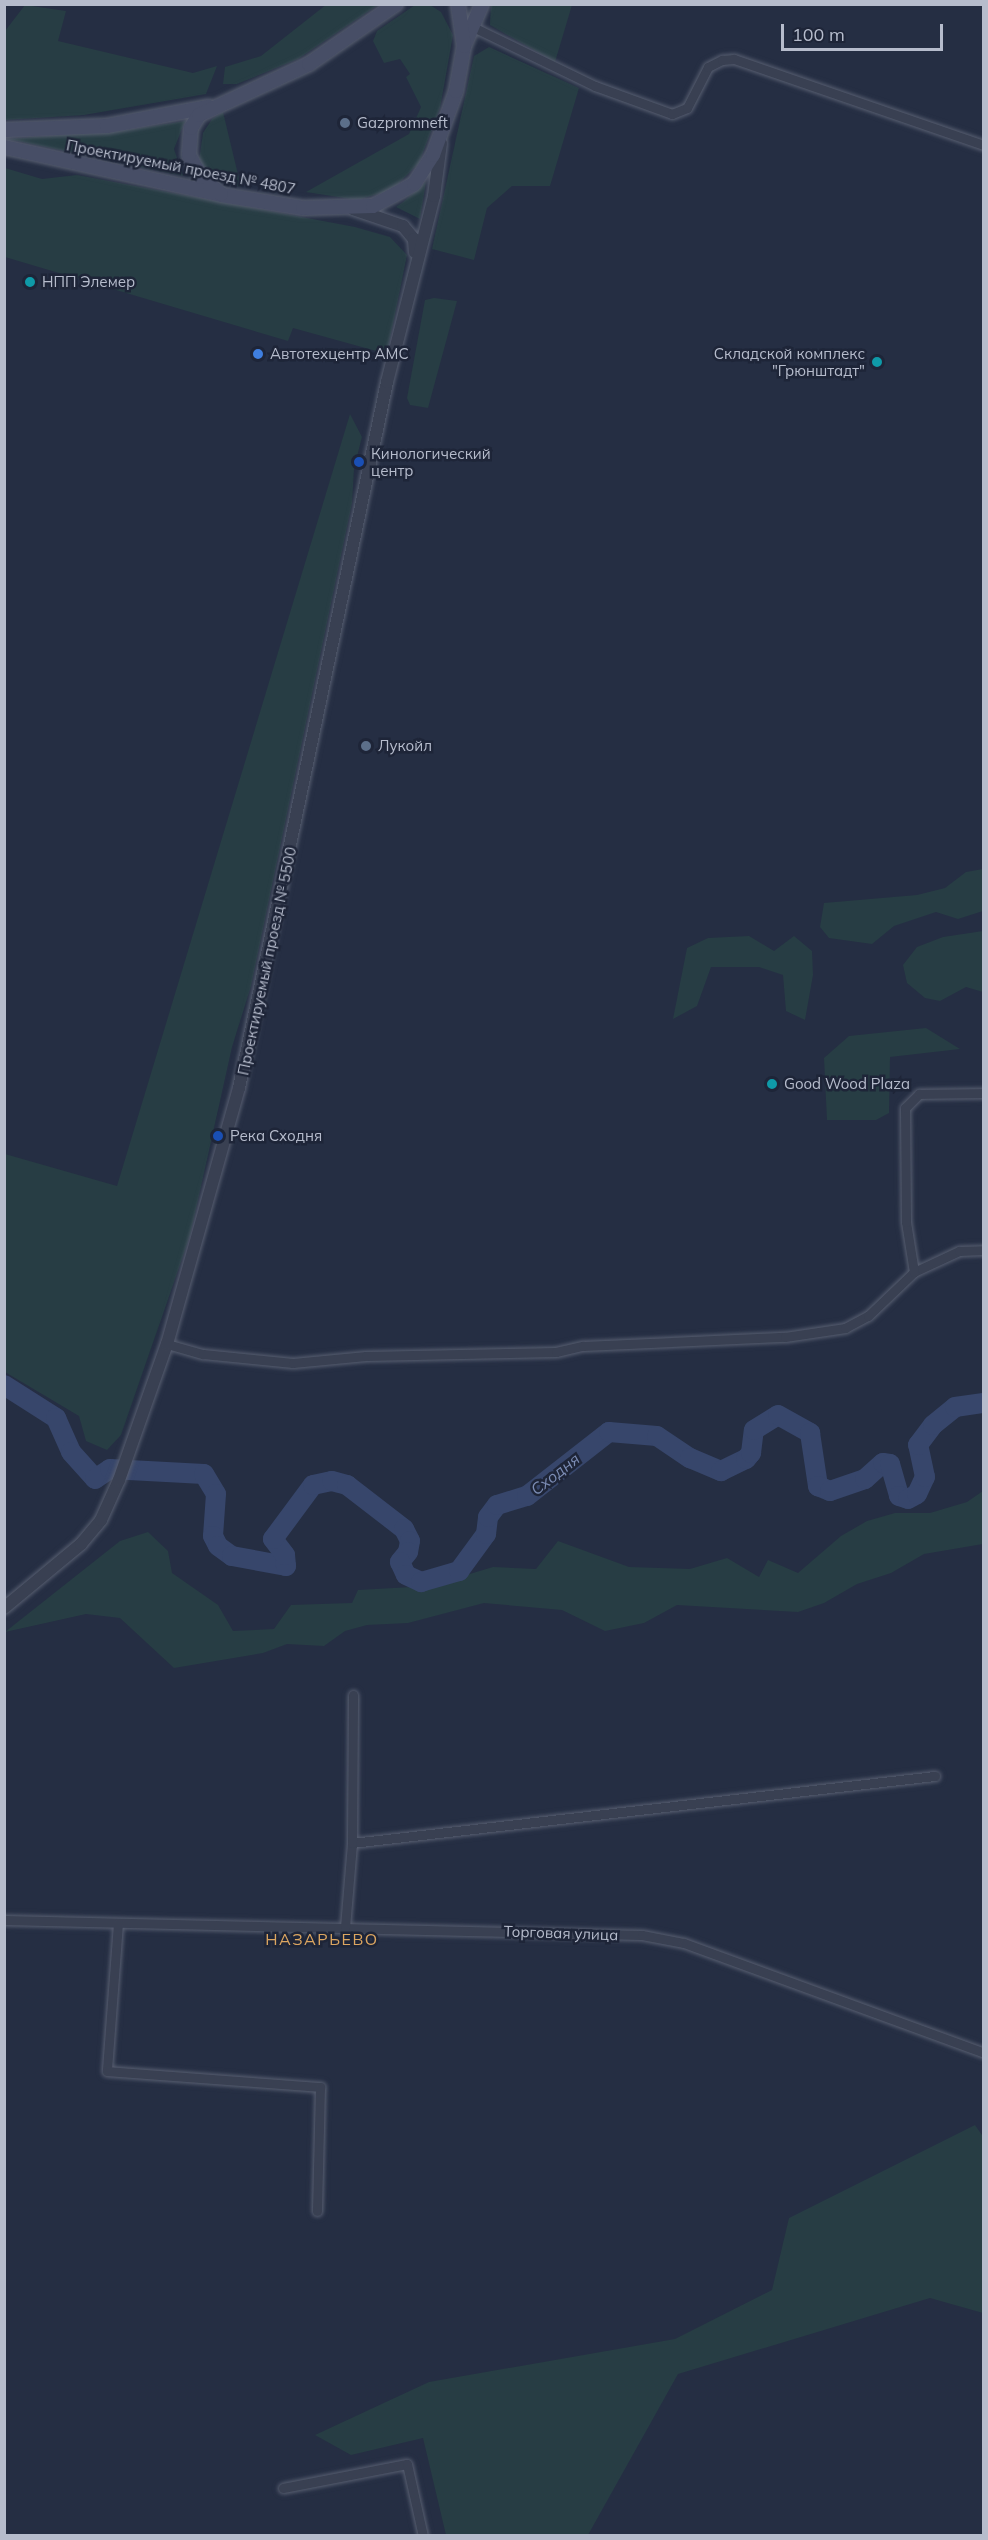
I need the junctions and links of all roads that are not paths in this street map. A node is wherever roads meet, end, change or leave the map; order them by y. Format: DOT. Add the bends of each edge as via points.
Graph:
graph roads {
  1 [pos="396,4"];
  2 [pos="458,4"];
  3 [pos="482,4"];
  4 [pos="473,27"];
  5 [pos="464,46"];
  6 [pos="210,107"];
  7 [pos="4,130"];
  8 [pos="443,130"];
  9 [pos="984,145"];
  10 [pos="4,147"];
  11 [pos="222,195"];
  12 [pos="353,209"];
  13 [pos="415,261"];
  14 [pos="984,1093"];
  15 [pos="984,1250"];
  16 [pos="914,1272"];
  17 [pos="167,1344"];
  18 [pos="4,1608"];
  19 [pos="353,1695"];
  20 [pos="935,1776"];
  21 [pos="352,1843"];
  22 [pos="4,1920"];
  23 [pos="118,1923"];
  24 [pos="345,1927"];
  25 [pos="984,2053"];
  26 [pos="317,2211"];
  27 [pos="283,2487"];
  28 [pos="423,2535"];
  1 -- 6 [label="main road" via="309,64"];
  2 -- 5 [label="main road"];
  3 -- 4 [label="main road"];
  4 -- 5 [label="main road"];
  4 -- 9 [label="street" via="595,86 672,114 687,108 708,67 734,59"];
  5 -- 8 [label="main road, Проектируемый проезд № 4807" via="456,91"];
  6 -- 7 [label="main road, Проектируемый проезд № 4807" via="107,126"];
  6 -- 11 [label="main road" via="191,128 189,155 201,177"];
  8 -- 12 [label="main road, Проектируемый проезд № 4807" via="414,184 388,201"];
  8 -- 13 [label="street, Проектируемый проезд № 5500" via="434,196"];
  10 -- 11 [label="main road, Проектируемый проезд № 4807"];
  11 -- 12 [label="main road, Проектируемый проезд № 4807" via="303,208"];
  12 -- 13 [label="street, Проектируемый проезд № 5500" via="404,226 414,239"];
  13 -- 17 [label="street, Проектируемый проезд № 5500" via="239,1088"];
  14 -- 16 [label="street" via="919,1094 905,1108 906,1222"];
  15 -- 16 [label="street" via="958,1251"];
  16 -- 17 [label="street" via="868,1316 845,1328 785,1337 293,1363 203,1354"];
  17 -- 18 [label="street, Проектируемый проезд № 5500" via="101,1520 81,1544"];
  19 -- 21 [label="street"];
  20 -- 21 [label="street"];
  21 -- 24 [label="street"];
  22 -- 23 [label="street, Торговая улица"];
  23 -- 24 [label="street, Торговая улица" via="151,1920"];
  23 -- 26 [label="street" via="107,2070 320,2087"];
  24 -- 25 [label="street, Торговая улица" via="642,1935 684,1943"];
  27 -- 28 [label="street" via="408,2464"];
}
